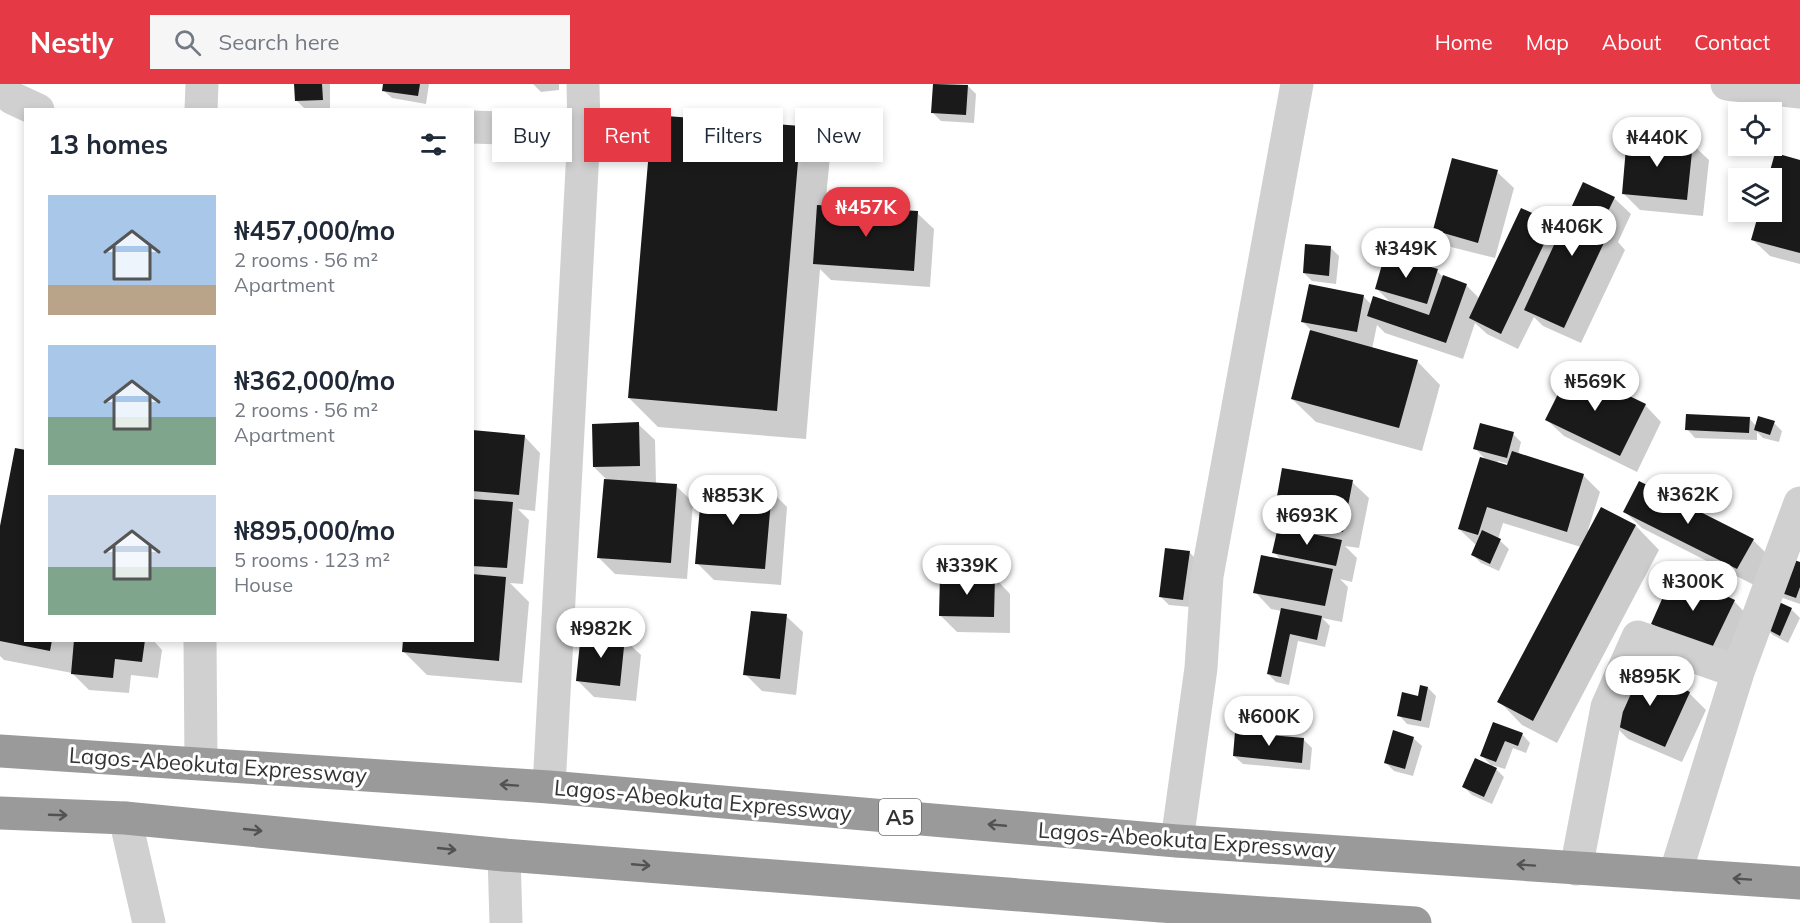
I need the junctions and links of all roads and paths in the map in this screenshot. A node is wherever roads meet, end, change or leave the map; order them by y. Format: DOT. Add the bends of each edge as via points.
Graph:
graph roads {
  1 [pos="0,84"];
  2 [pos="202,84"];
  3 [pos="583,84"];
  4 [pos="1297,84"];
  5 [pos="1727,84"];
  6 [pos="1800,92"];
  7 [pos="34,108"];
  8 [pos="201,108"];
  9 [pos="474,127"];
  10 [pos="584,131"];
  11 [pos="1800,503"];
  12 [pos="200,642"];
  13 [pos="1738,672"];
  14 [pos="0,751"];
  15 [pos="201,763"];
  16 [pos="549,787"];
  17 [pos="0,813"];
  18 [pos="125,818"];
  19 [pos="1177,841"];
  20 [pos="504,855"];
  21 [pos="1576,869"];
  22 [pos="1675,875"];
  23 [pos="1800,883"];
  24 [pos="1159,915"];
  25 [pos="1369,921"];
  26 [pos="149,923"];
  27 [pos="506,923"];
  28 [pos="1415,923"];
  1 -- 7 [label="street" via="12,98"];
  2 -- 8 [label="street"];
  3 -- 10 [label="street"];
  4 -- 19 [label="street" via="1206,576 1201,668"];
  5 -- 6 [label="street"];
  9 -- 10 [label="street"];
  10 -- 16 [label="street"];
  11 -- 13 [label="street"];
  12 -- 15 [label="street"];
  13 -- 21 [label="street" via="1638,637 1607,707"];
  13 -- 22 [label="street"];
  14 -- 15 [label="highway, Lagos-Abeokuta Expressway / A5"];
  16 -- 15 [label="highway, Lagos-Abeokuta Expressway / A5, one-way"];
  19 -- 16 [label="highway, Lagos-Abeokuta Expressway / A5, one-way"];
  17 -- 18 [label="highway, one-way"];
  18 -- 20 [label="highway, one-way"];
  18 -- 26 [label="street"];
  21 -- 19 [label="highway, Lagos-Abeokuta Expressway / A5, one-way"];
  20 -- 24 [label="highway, one-way"];
  20 -- 27 [label="street"];
  21 -- 22 [label="highway, Lagos-Abeokuta Expressway / A5"];
  23 -- 22 [label="highway, Lagos-Abeokuta Expressway / A5, one-way"];
  24 -- 25 [label="highway"];
  25 -- 28 [label="highway"];
}
